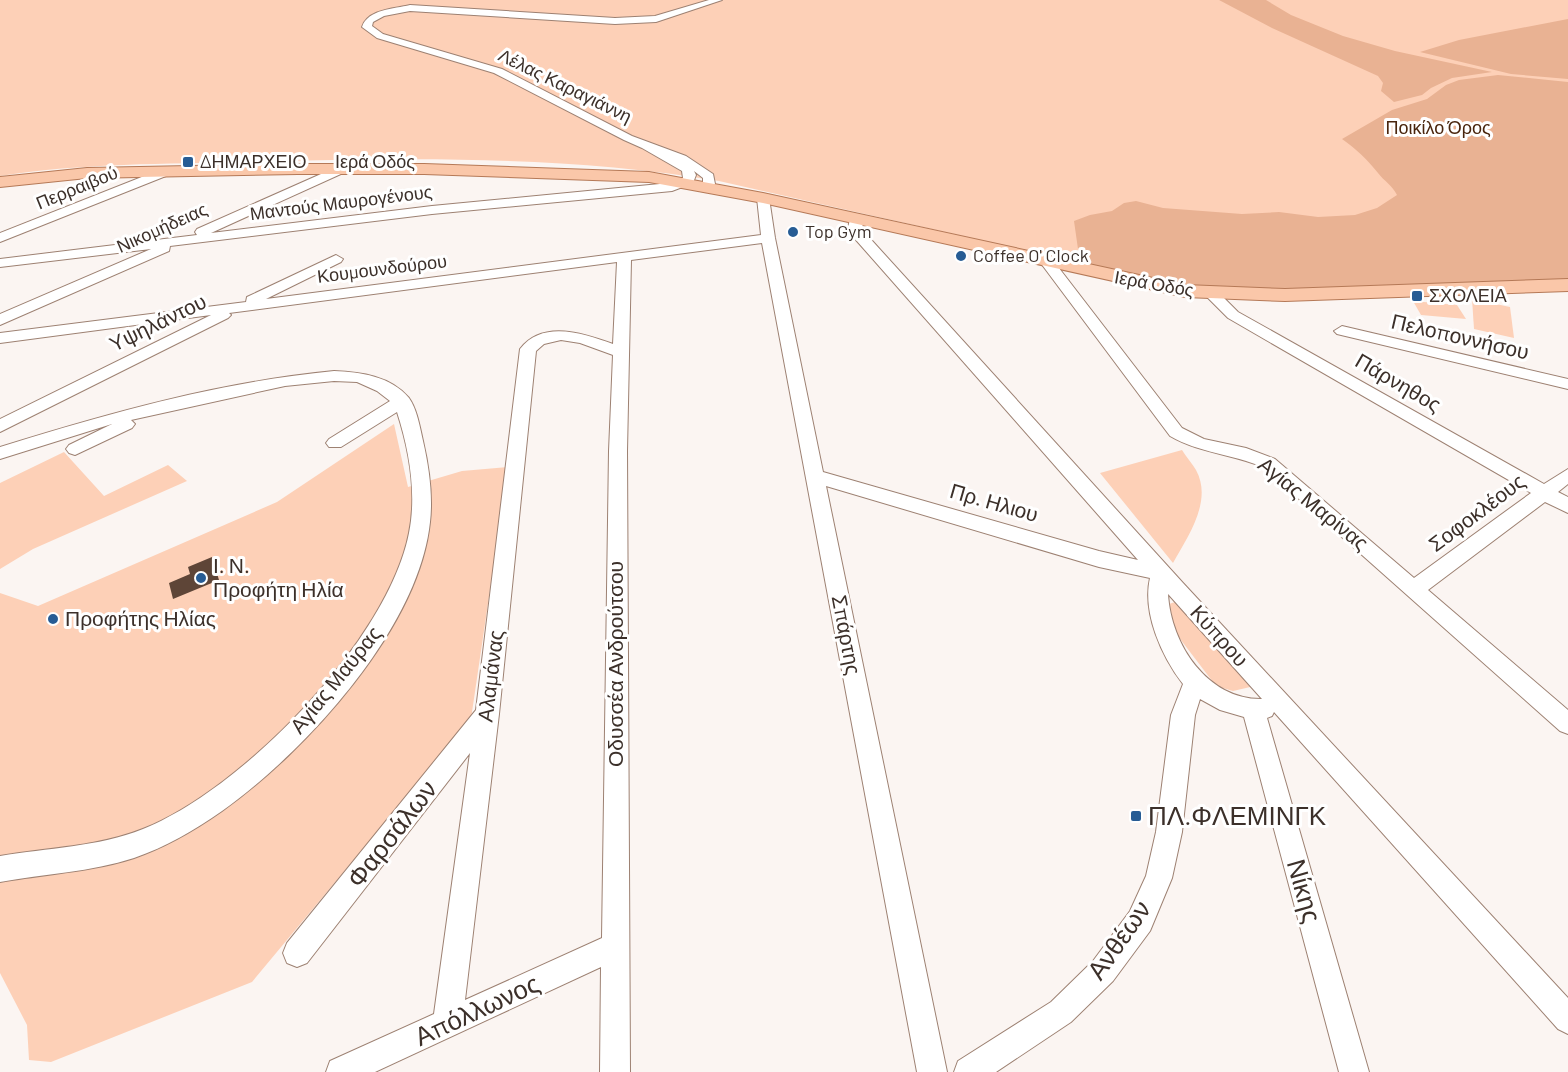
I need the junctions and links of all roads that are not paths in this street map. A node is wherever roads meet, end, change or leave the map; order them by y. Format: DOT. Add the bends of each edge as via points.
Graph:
graph roads {
  1 [pos="718,0"];
  2 [pos="647,146"];
  3 [pos="675,162"];
  4 [pos="339,170"];
  5 [pos="167,171"];
  6 [pos="647,176"];
  7 [pos="0,177"];
  8 [pos="0,182"];
  9 [pos="686,183"];
  10 [pos="705,186"];
  11 [pos="763,198"];
  12 [pos="857,219"];
  13 [pos="885,226"];
  14 [pos="0,238"];
  15 [pos="768,238"];
  16 [pos="184,240"];
  17 [pos="874,249"];
  18 [pos="624,257"];
  19 [pos="336,259"];
  20 [pos="1047,262"];
  21 [pos="0,263"];
  22 [pos="1568,285"];
  23 [pos="1211,293"];
  24 [pos="237,308"];
  25 [pos="0,320"];
  26 [pos="1342,331"];
  27 [pos="0,338"];
  28 [pos="621,352"];
  29 [pos="1568,384"];
  30 [pos="402,401"];
  31 [pos="173,405"];
  32 [pos="0,426"];
  33 [pos="335,443"];
  34 [pos="75,449"];
  35 [pos="0,453"];
  36 [pos="1568,475"];
  37 [pos="815,476"];
  38 [pos="1544,493"];
  39 [pos="1568,506"];
  40 [pos="1161,573"];
  41 [pos="1414,589"];
  42 [pos="1195,682"];
  43 [pos="1281,705"];
  44 [pos="1253,710"];
  45 [pos="487,714"];
  46 [pos="1568,724"];
  47 [pos="0,869"];
  48 [pos="614,947"];
  49 [pos="297,953"];
  50 [pos="1568,1020"];
  51 [pos="447,1025"];
  52 [pos="340,1072"];
  53 [pos="615,1072"];
  54 [pos="932,1072"];
  55 [pos="969,1072"];
  56 [pos="1354,1072"];
  1 -- 2 [label="street, Λέλας Καραγιάννη" via="644,20 574,20 410,8 381,14 369,21 367,27 374,34 498,71"];
  2 -- 3 [label="street, Λέλας Καραγιάννη"];
  2 -- 10 [label="street, Λέλας Καραγιάννη" via="695,165 709,177"];
  3 -- 6 [label="main road" via="671,171"];
  3 -- 9 [label="street" via="689,172 691,177"];
  4 -- 5 [label="main road, Ιερά Οδός"];
  4 -- 6 [label="main road, Ιερά Οδός"];
  4 -- 16 [label="street, Νικομήδειας"];
  5 -- 8 [label="main road, Ιερά Οδός" via="66,174"];
  5 -- 14 [label="street, Περραιβού"];
  6 -- 7 [label="main road, Ιερά Οδός" via="527,165 404,161 92,168"];
  6 -- 9 [label="main road, Ιερά Οδός"];
  9 -- 10 [label="main road, Ιερά Οδός"];
  9 -- 16 [label="street, Μαντούς Μαυρογένους"];
  10 -- 11 [label="main road, Ιερά Οδός"];
  11 -- 12 [label="main road, Ιερά Οδός"];
  11 -- 15 [label="street, Σπάρτης"];
  12 -- 13 [label="main road, Ιερά Οδός"];
  12 -- 17 [label="street, Κύπρου" via="855,228"];
  13 -- 17 [label="street" via="873,237"];
  13 -- 20 [label="main road, Ιερά Οδός"];
  15 -- 18 [label="street, Κουμουνδούρου"];
  15 -- 37 [label="street, Σπάρτης"];
  16 -- 21 [label="street, Μαντούς Μαυρογένους"];
  16 -- 25 [label="street, Νικομήδειας"];
  17 -- 40 [label="street, Κύπρου"];
  18 -- 24 [label="street, Κουμουνδούρου"];
  18 -- 28 [label="street, Οδυσσέα Ανδρούτσου"];
  19 -- 24 [label="street, Υψηλάντου"];
  20 -- 23 [label="main road, Ιερά Οδός"];
  20 -- 41 [label="street, Αγίας Μαρίνας" via="1176,432 1202,446 1241,452 1269,463"];
  22 -- 23 [label="main road, Ιερά Οδός" via="1383,293"];
  23 -- 38 [label="street, Πάρνηθος" via="1233,315"];
  24 -- 27 [label="street, Κουμουνδούρου"];
  24 -- 32 [label="street, Υψηλάντου"];
  26 -- 29 [label="street, Πελοποννήσου"];
  28 -- 45 [label="street, Αλαμάνας" via="567,335 546,337 528,349"];
  28 -- 48 [label="street, Οδυσσέα Ανδρούτσου"];
  30 -- 31 [label="street" via="360,377 334,376 285,381"];
  30 -- 33 [label="street"];
  30 -- 47 [label="street, Αγίας Μαύρας" via="422,503 420,532 411,562 384,622 303,724 278,749 204,807 150,839 107,851"];
  31 -- 34 [label="street"];
  31 -- 35 [label="street" via="82,426"];
  36 -- 38 [label="street, Σοφοκλέους"];
  37 -- 40 [label="street, Πρ. Ηλιου" via="1099,559"];
  37 -- 54 [label="street, Σπάρτης"];
  38 -- 39 [label="street, Πάρνηθος"];
  38 -- 41 [label="street, Σοφοκλέους"];
  40 -- 42 [label="street" via="1157,592 1167,636"];
  40 -- 43 [label="street, Κύπρου"];
  41 -- 46 [label="street, Αγίας Μαρίνας"];
  42 -- 44 [label="street" via="1236,706"];
  42 -- 55 [label="street, Ανθέων" via="1183,715 1169,832 1159,878 1140,921 1103,971 1061,1012"];
  43 -- 44 [label="street"];
  43 -- 50 [label="street, Κύπρου"];
  44 -- 56 [label="street, Νίκης"];
  45 -- 49 [label="street, Φαρσάλων"];
  45 -- 51 [label="street, Αλαμάνας"];
  48 -- 51 [label="street, Απόλλωνος"];
  48 -- 53 [label="street, Οδυσσέα Ανδρούτσου"];
  51 -- 52 [label="street, Απόλλωνος"];
}
